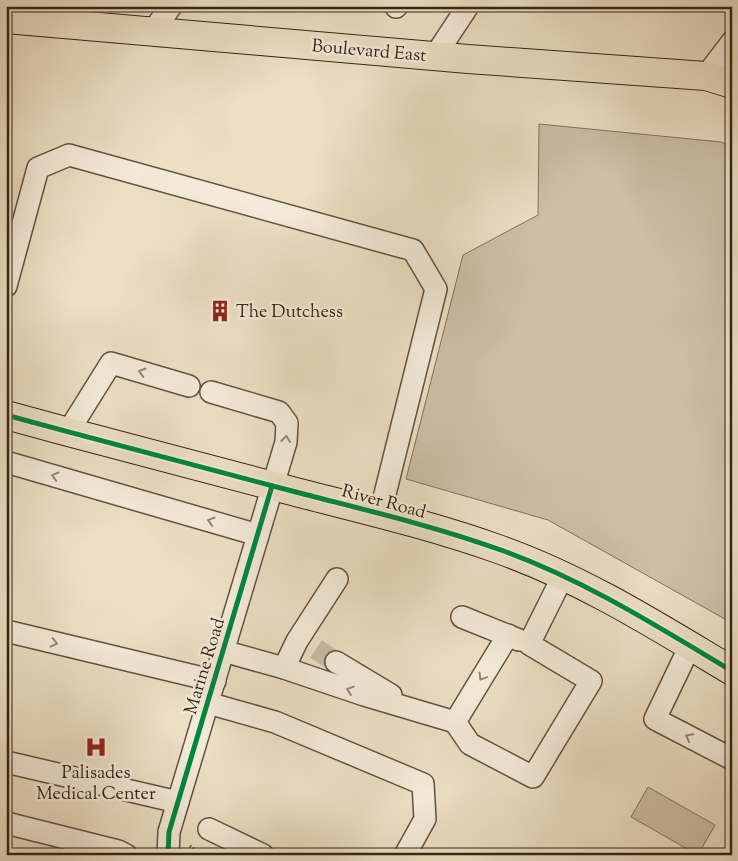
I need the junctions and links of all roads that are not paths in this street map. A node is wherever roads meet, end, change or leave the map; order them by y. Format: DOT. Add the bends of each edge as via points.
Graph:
graph roads {
  1 [pos="171,6"];
  2 [pos="468,6"];
  3 [pos="6,19"];
  4 [pos="153,32"];
  5 [pos="732,42"];
  6 [pos="435,56"];
  7 [pos="706,76"];
  8 [pos="732,84"];
  9 [pos="6,286"];
  10 [pos="188,386"];
  11 [pos="211,392"];
  12 [pos="6,415"];
  13 [pos="68,432"];
  14 [pos="6,462"];
  15 [pos="272,486"];
  16 [pos="380,514"];
  17 [pos="258,535"];
  18 [pos="563,576"];
  19 [pos="337,579"];
  20 [pos="462,617"];
  21 [pos="6,632"];
  22 [pos="508,635"];
  23 [pos="529,644"];
  24 [pos="690,646"];
  25 [pos="223,651"];
  26 [pos="336,662"];
  27 [pos="284,668"];
  28 [pos="732,671"];
  29 [pos="215,681"];
  30 [pos="208,703"];
  31 [pos="419,711"];
  32 [pos="455,722"];
  33 [pos="732,759"];
  34 [pos="6,762"];
  35 [pos="178,802"];
  36 [pos="6,823"];
  37 [pos="209,829"];
  38 [pos="119,854"];
  39 [pos="168,855"];
  40 [pos="263,855"];
  41 [pos="405,855"];
  1 -- 4 [label="street"];
  2 -- 6 [label="street"];
  3 -- 4 [label="main road, Boulevard East"];
  4 -- 6 [label="main road, Boulevard East"];
  5 -- 7 [label="street"];
  6 -- 7 [label="main road, Boulevard East"];
  7 -- 8 [label="main road, Boulevard East"];
  9 -- 16 [label="street" via="38,168 69,155 413,250 436,289"];
  10 -- 13 [label="street, one-way" via="110,363"];
  15 -- 11 [label="street, Marine Road, one-way" via="286,442 287,423 279,412"];
  12 -- 13 [label="main road, River Road"];
  13 -- 15 [label="main road, River Road"];
  17 -- 14 [label="street, one-way"];
  15 -- 16 [label="main road, River Road"];
  15 -- 17 [label="street, Marine Road"];
  16 -- 18 [label="main road, River Road" via="498,549"];
  17 -- 25 [label="street, Marine Road"];
  18 -- 23 [label="street"];
  18 -- 24 [label="main road, River Road" via="630,610"];
  19 -- 27 [label="street" via="306,645"];
  20 -- 22 [label="street"];
  21 -- 29 [label="street, one-way"];
  22 -- 23 [label="street"];
  22 -- 32 [label="street, one-way"];
  23 -- 32 [label="street" via="592,681 533,778 470,744"];
  24 -- 28 [label="main road, River Road"];
  33 -- 24 [label="street, one-way" via="655,719"];
  25 -- 27 [label="street"];
  25 -- 29 [label="street, Marine Road"];
  26 -- 31 [label="street"];
  31 -- 27 [label="street, one-way"];
  29 -- 30 [label="street, Marine Road"];
  30 -- 35 [label="street, Marine Road"];
  30 -- 41 [label="street" via="275,722 423,784 425,819"];
  31 -- 32 [label="street"];
  34 -- 35 [label="street"];
  35 -- 39 [label="street, Marine Road"];
  36 -- 38 [label="street"];
  37 -- 40 [label="street"];
}
